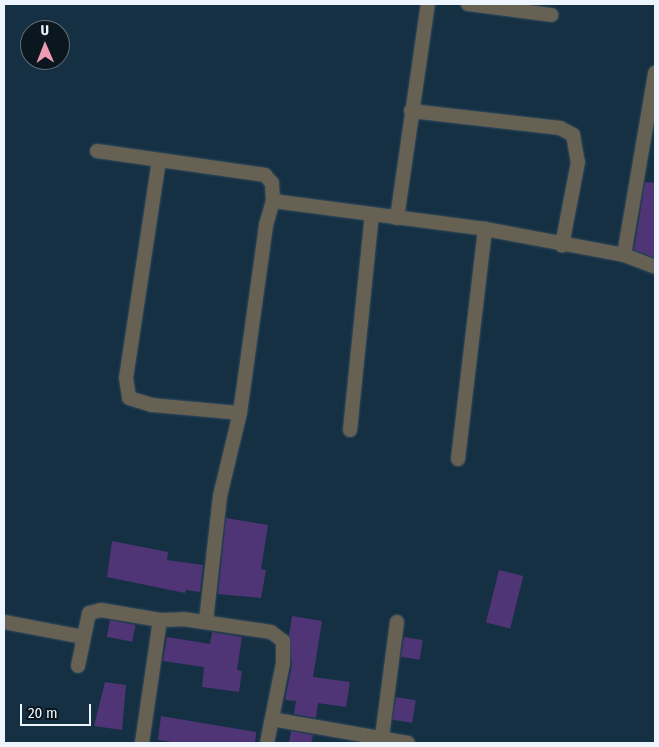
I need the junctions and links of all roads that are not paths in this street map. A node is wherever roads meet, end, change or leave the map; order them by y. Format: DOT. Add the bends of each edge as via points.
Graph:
graph roads {
  1 [pos="428,4"];
  2 [pos="468,4"];
  3 [pos="551,15"];
  4 [pos="655,74"];
  5 [pos="411,111"];
  6 [pos="97,151"];
  7 [pos="159,160"];
  8 [pos="273,201"];
  9 [pos="372,214"];
  10 [pos="397,218"];
  11 [pos="485,229"];
  12 [pos="562,245"];
  13 [pos="624,255"];
  14 [pos="655,267"];
  15 [pos="240,413"];
  16 [pos="350,430"];
  17 [pos="458,459"];
  18 [pos="160,620"];
  19 [pos="206,621"];
  20 [pos="4,622"];
  21 [pos="397,622"];
  22 [pos="83,638"];
  23 [pos="78,666"];
  24 [pos="272,719"];
  25 [pos="382,736"];
  26 [pos="142,743"];
  27 [pos="267,743"];
  28 [pos="408,743"];
  1 -- 5 [label="street"];
  2 -- 3 [label="street"];
  4 -- 13 [label="street"];
  5 -- 10 [label="street"];
  5 -- 12 [label="street" via="560,128 573,135 578,162"];
  6 -- 7 [label="street"];
  7 -- 8 [label="street" via="265,174 272,183"];
  7 -- 15 [label="street" via="126,378 129,398 152,405"];
  8 -- 9 [label="street"];
  8 -- 15 [label="street" via="266,226"];
  9 -- 10 [label="street"];
  9 -- 16 [label="street"];
  10 -- 11 [label="street"];
  11 -- 12 [label="street"];
  11 -- 17 [label="street"];
  12 -- 13 [label="street"];
  13 -- 14 [label="street"];
  15 -- 19 [label="street" via="220,496"];
  18 -- 19 [label="street"];
  18 -- 22 [label="street" via="94,611 86,617"];
  18 -- 26 [label="street"];
  19 -- 24 [label="street" via="271,632 283,642 283,663"];
  20 -- 22 [label="street"];
  21 -- 25 [label="street"];
  22 -- 23 [label="street"];
  24 -- 25 [label="street"];
  24 -- 27 [label="street"];
  25 -- 28 [label="street"];
}
